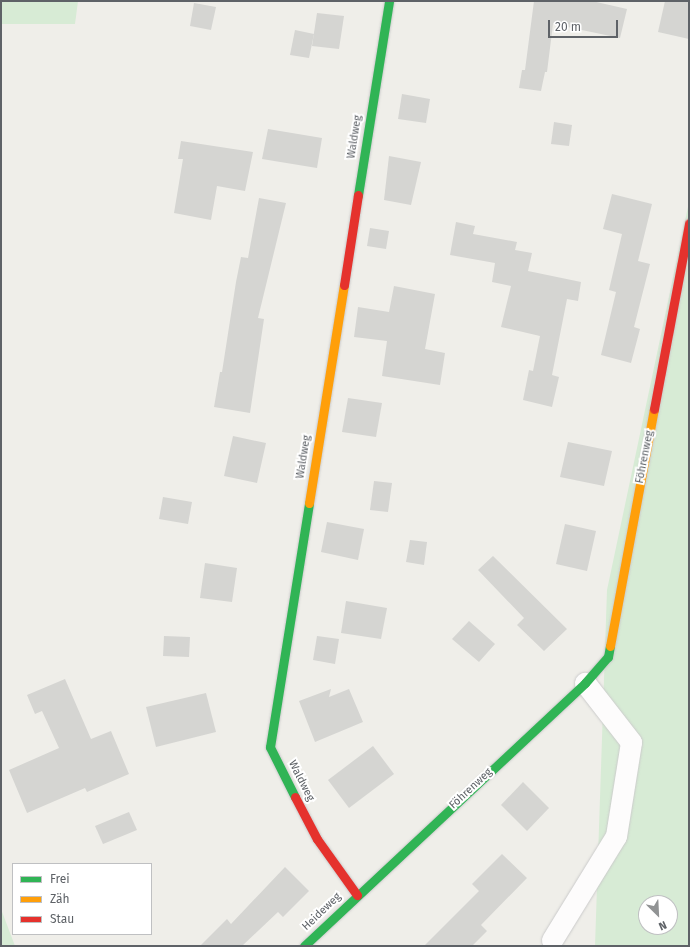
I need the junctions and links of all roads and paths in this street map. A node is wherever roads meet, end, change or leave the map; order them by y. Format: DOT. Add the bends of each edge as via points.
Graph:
graph roads {
  1 [pos="389,1"];
  2 [pos="689,223"];
  3 [pos="585,683"];
  4 [pos="357,895"];
  5 [pos="552,940"];
  6 [pos="304,946"];
  1 -- 4 [label="street, Waldweg" via="270,747 317,839"];
  2 -- 3 [label="street, Föhrenweg" via="608,657"];
  3 -- 4 [label="street, Föhrenweg"];
  3 -- 5 [label="street" via="631,742 616,836"];
  4 -- 6 [label="street, Heideweg"];
}
